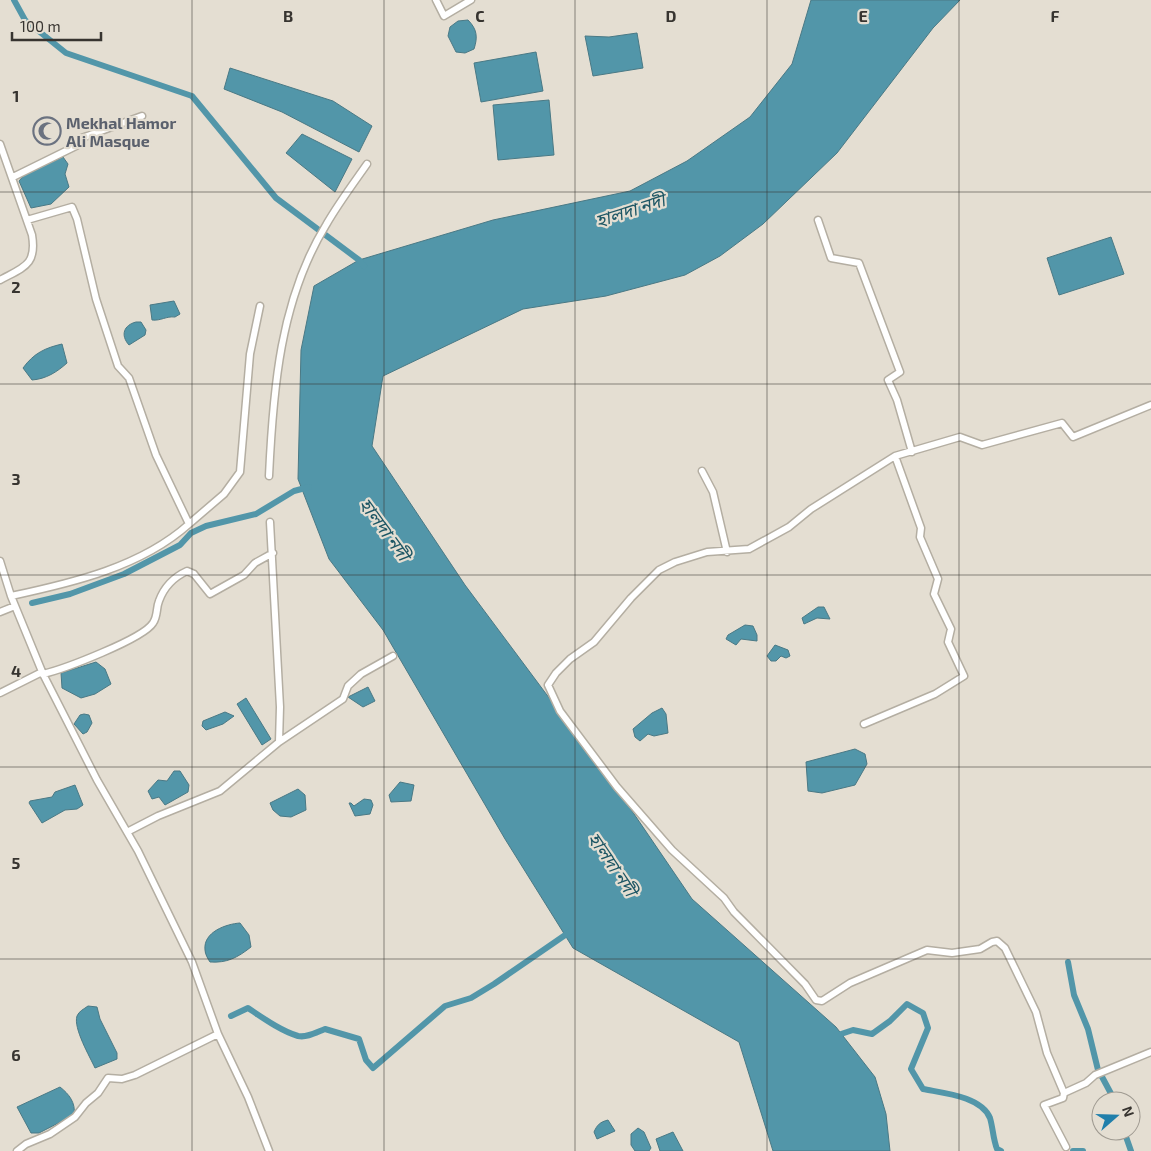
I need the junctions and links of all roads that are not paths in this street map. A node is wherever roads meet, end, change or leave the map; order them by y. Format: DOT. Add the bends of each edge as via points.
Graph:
graph roads {
  1 [pos="436,0"];
  2 [pos="470,0"];
  3 [pos="142,116"];
  4 [pos="0,144"];
  5 [pos="367,164"];
  6 [pos="13,177"];
  7 [pos="27,220"];
  8 [pos="818,220"];
  9 [pos="0,280"];
  10 [pos="260,306"];
  11 [pos="1151,405"];
  12 [pos="912,452"];
  13 [pos="895,456"];
  14 [pos="702,471"];
  15 [pos="269,476"];
  16 [pos="270,522"];
  17 [pos="188,524"];
  18 [pos="727,552"];
  19 [pos="273,553"];
  20 [pos="0,561"];
  21 [pos="10,596"];
  22 [pos="14,606"];
  23 [pos="0,612"];
  24 [pos="393,656"];
  25 [pos="43,673"];
  26 [pos="0,693"];
  27 [pos="864,724"];
  28 [pos="279,742"];
  29 [pos="127,832"];
  30 [pos="218,1034"];
  31 [pos="1151,1052"];
  32 [pos="1064,1093"];
  33 [pos="1066,1147"];
  34 [pos="17,1151"];
  35 [pos="269,1151"];
  1 -- 2 [label="street" via="444,16"];
  3 -- 6 [label="street" via="79,139 78,145"];
  4 -- 6 [label="street"];
  5 -- 15 [label="street" via="325,225 299,281 283,332"];
  6 -- 7 [label="street"];
  7 -- 9 [label="street" via="35,250 33,258"];
  7 -- 17 [label="street" via="72,207 96,299 118,366 128,378 156,455"];
  8 -- 12 [label="street" via="832,258 858,264 900,372 888,380"];
  10 -- 17 [label="street" via="250,354 240,472 224,494"];
  11 -- 12 [label="street" via="1073,437 1062,423 982,445 960,437"];
  12 -- 13 [label="street"];
  13 -- 18 [label="street" via="750,549"];
  13 -- 27 [label="street" via="921,528 920,536 938,579 934,594 951,630 948,642 964,676 935,694"];
  14 -- 18 [label="street" via="713,492"];
  16 -- 19 [label="street"];
  17 -- 21 [label="street" via="173,538 122,565 58,586"];
  18 -- 32 [label="street" via="707,552 659,570 594,642 556,673 548,690 560,711 617,787 672,850 724,898 816,1000 822,1001 850,983 926,950 952,954 997,941 1005,948 1036,1012 1047,1053"];
  19 -- 25 [label="street" via="255,563 244,575 210,594 194,574 187,571 174,577 159,601 153,624 142,634"];
  19 -- 28 [label="street"];
  20 -- 21 [label="street"];
  21 -- 22 [label="street"];
  22 -- 23 [label="street"];
  22 -- 25 [label="street"];
  24 -- 28 [label="street" via="360,674 348,686 343,699"];
  25 -- 26 [label="street"];
  25 -- 29 [label="street"];
  28 -- 29 [label="street" via="220,791"];
  29 -- 30 [label="street" via="192,962"];
  30 -- 34 [label="street" via="135,1075 122,1079 108,1078 76,1117"];
  30 -- 35 [label="street"];
  31 -- 32 [label="street" via="1095,1075"];
  32 -- 33 [label="street" via="1063,1098 1044,1105"];
}
